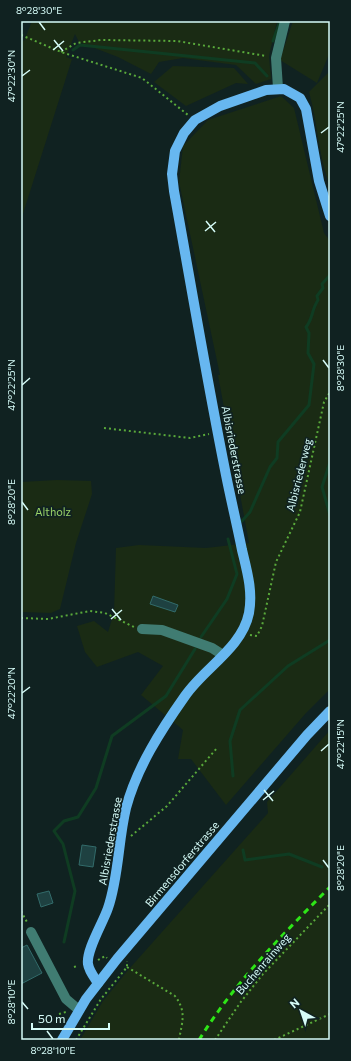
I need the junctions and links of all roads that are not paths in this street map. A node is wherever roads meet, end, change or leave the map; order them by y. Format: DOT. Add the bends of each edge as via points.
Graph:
graph roads {
  1 [pos="285,21"];
  2 [pos="278,88"];
  3 [pos="330,216"];
  4 [pos="142,629"];
  5 [pos="223,655"];
  6 [pos="330,711"];
  7 [pos="32,932"];
  8 [pos="98,983"];
  9 [pos="79,1010"];
  10 [pos="62,1040"];
  1 -- 2 [label="lane" via="276,58"];
  2 -- 3 [label="main road" via="290,91 304,104 319,181"];
  2 -- 5 [label="main road, Albisriederstrasse" via="220,106 201,116 184,133 173,158 174,191 250,589 248,616 240,634"];
  4 -- 5 [label="lane" via="162,630 212,648"];
  5 -- 8 [label="main road, Albisriederstrasse" via="200,676 185,695 145,759 132,787 115,884 108,909 88,957 89,968"];
  6 -- 8 [label="main road, Birmensdorferstrasse"];
  7 -- 9 [label="lane" via="66,999"];
  8 -- 9 [label="main road, Birmensdorferstrasse"];
  9 -- 10 [label="main road, Birmensdorferstrasse"];
}
